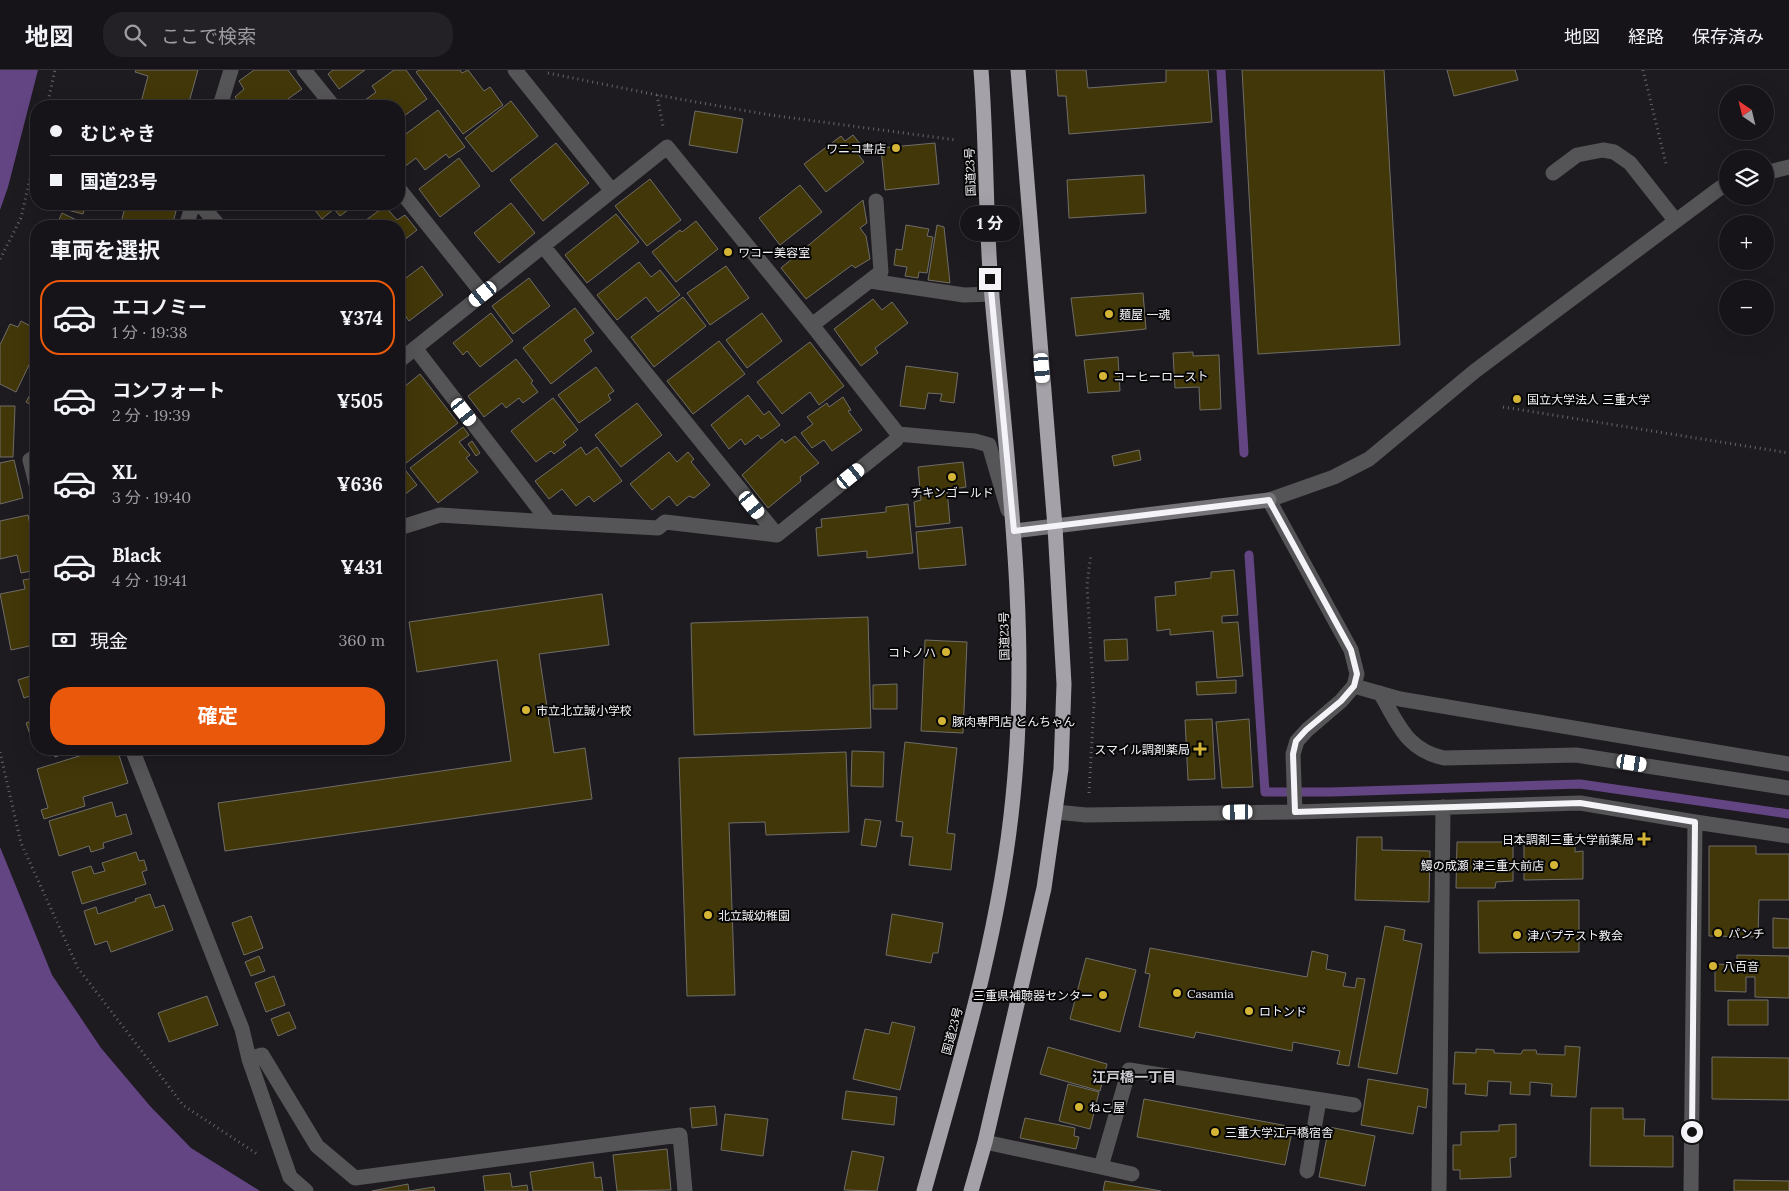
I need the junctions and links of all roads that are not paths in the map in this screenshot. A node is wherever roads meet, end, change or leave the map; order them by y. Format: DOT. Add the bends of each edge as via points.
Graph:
graph roads {
  1 [pos="231,70"];
  2 [pos="304,70"];
  3 [pos="515,70"];
  4 [pos="980,70"];
  5 [pos="1018,70"];
  6 [pos="222,100"];
  7 [pos="328,100"];
  8 [pos="1789,167"];
  9 [pos="1774,171"];
  10 [pos="1553,173"];
  11 [pos="1719,189"];
  12 [pos="612,191"];
  13 [pos="405,196"];
  14 [pos="876,201"];
  15 [pos="205,210"];
  16 [pos="214,220"];
  17 [pos="1675,220"];
  18 [pos="543,246"];
  19 [pos="870,281"];
  20 [pos="483,294"];
  21 [pos="992,294"];
  22 [pos="812,325"];
  23 [pos="414,348"];
  24 [pos="405,356"];
  25 [pos="898,434"];
  26 [pos="1269,500"];
  27 [pos="549,522"];
  28 [pos="405,526"];
  29 [pos="1055,527"];
  30 [pos="1014,531"];
  31 [pos="777,535"];
  32 [pos="1354,686"];
  33 [pos="1380,692"];
  34 [pos="134,755"];
  35 [pos="1789,764"];
  36 [pos="1789,788"];
  37 [pos="1443,807"];
  38 [pos="1056,812"];
  39 [pos="1295,812"];
  40 [pos="1695,822"];
  41 [pos="1789,836"];
  42 [pos="249,1059"];
  43 [pos="1319,1100"];
  44 [pos="1354,1105"];
  45 [pos="985,1142"];
  46 [pos="1101,1167"];
  47 [pos="1307,1171"];
  48 [pos="1132,1174"];
  49 [pos="306,1191"];
  50 [pos="685,1191"];
  51 [pos="924,1191"];
  52 [pos="970,1191"];
  53 [pos="1439,1191"];
  54 [pos="1691,1191"];
  1 -- 6 [label="street"];
  2 -- 7 [label="street"];
  3 -- 12 [label="street"];
  4 -- 21 [label="highway, 国道23号"];
  5 -- 29 [label="highway"];
  8 -- 9 [label="street"];
  10 -- 17 [label="street" via="1577,155 1602,150 1614,152 1630,163"];
  11 -- 17 [label="street"];
  12 -- 18 [label="street"];
  12 -- 22 [label="street" via="667,147"];
  13 -- 20 [label="street"];
  14 -- 19 [label="street" via="881,272"];
  15 -- 16 [label="street"];
  17 -- 26 [label="street" via="1475,371 1369,459 1334,477"];
  18 -- 20 [label="street"];
  18 -- 31 [label="street"];
  19 -- 21 [label="street" via="964,295"];
  19 -- 22 [label="street"];
  20 -- 23 [label="street"];
  21 -- 30 [label="highway, 国道23号"];
  22 -- 25 [label="street"];
  23 -- 24 [label="street"];
  23 -- 27 [label="street"];
  25 -- 30 [label="street" via="989,445"];
  25 -- 31 [label="street" via="896,440"];
  26 -- 29 [label="street"];
  26 -- 32 [label="street" via="1351,650 1357,674"];
  27 -- 28 [label="street" via="440,515"];
  27 -- 31 [label="street" via="658,528 664,522"];
  29 -- 30 [label="street"];
  29 -- 38 [label="highway" via="1064,684"];
  30 -- 51 [label="highway, 国道23号" via="1020,646 1013,799 992,935"];
  32 -- 33 [label="street"];
  32 -- 39 [label="street" via="1296,741 1293,754"];
  33 -- 35 [label="street" via="1400,699"];
  33 -- 36 [label="street" via="1410,742 1430,756 1576,755"];
  34 -- 42 [label="street" via="242,1029"];
  37 -- 39 [label="street"];
  37 -- 40 [label="street" via="1580,803"];
  37 -- 53 [label="street"];
  38 -- 39 [label="street" via="1086,815"];
  38 -- 45 [label="highway" via="1044,888"];
  40 -- 41 [label="street"];
  40 -- 54 [label="street"];
  42 -- 49 [label="street" via="290,1177"];
  42 -- 50 [label="street" via="262,1055 317,1146 355,1178 680,1135"];
  43 -- 44 [label="street"];
  43 -- 46 [label="street" via="1129,1070"];
  43 -- 47 [label="street"];
  45 -- 46 [label="street"];
  45 -- 52 [label="highway"];
  46 -- 48 [label="street"];
}
